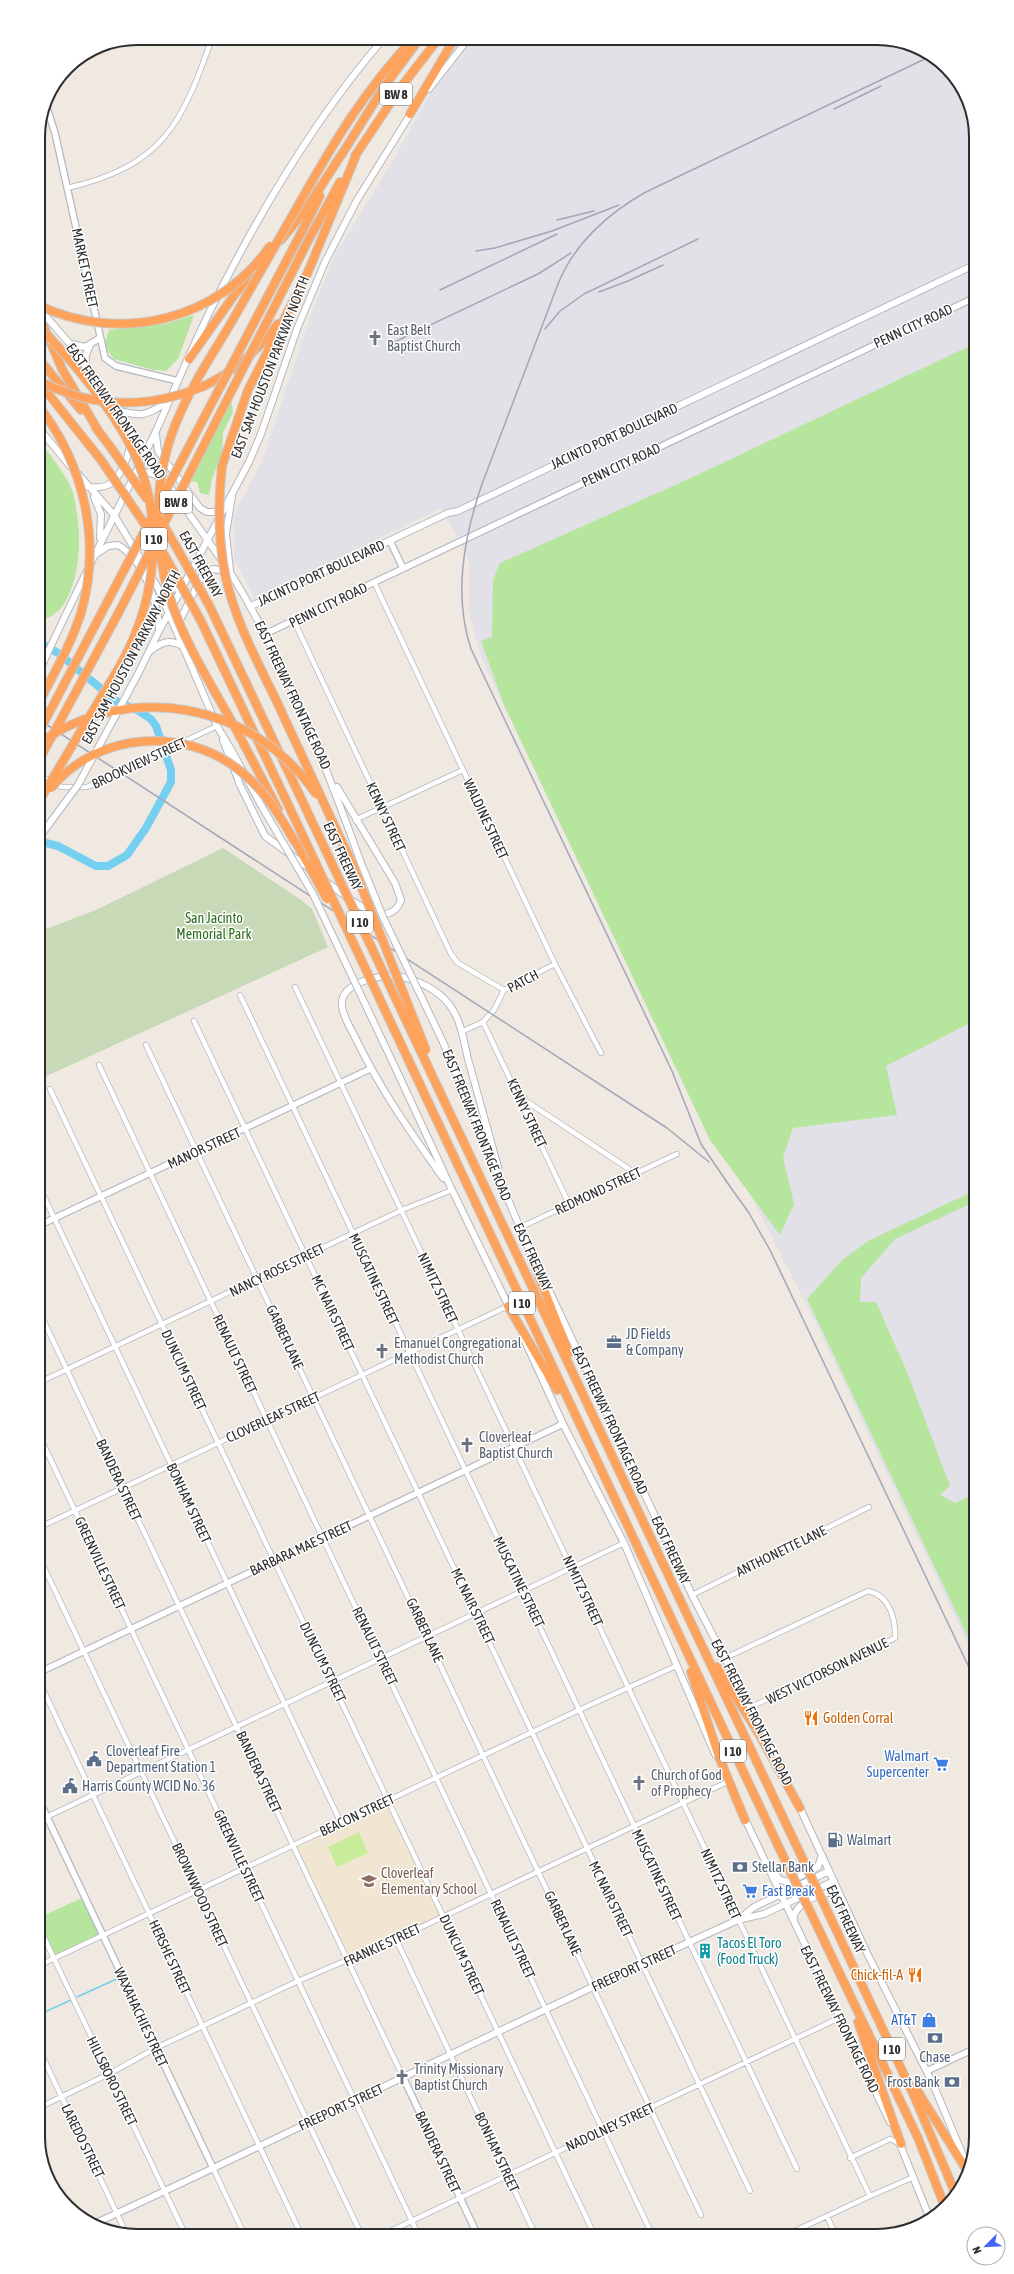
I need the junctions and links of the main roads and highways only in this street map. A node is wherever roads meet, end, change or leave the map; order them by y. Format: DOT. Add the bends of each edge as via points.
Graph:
graph roads {
  1 [pos="379,45"];
  2 [pos="408,45"];
  3 [pos="415,45"];
  4 [pos="434,45"];
  5 [pos="451,45"];
  6 [pos="464,45"];
  7 [pos="410,114"];
  8 [pos="345,149"];
  9 [pos="357,153"];
  10 [pos="299,204"];
  11 [pos="969,267"];
  12 [pos="45,309"];
  13 [pos="288,312"];
  14 [pos="45,314"];
  15 [pos="45,329"];
  16 [pos="45,333"];
  17 [pos="100,338"];
  18 [pos="69,343"];
  19 [pos="90,345"];
  20 [pos="188,359"];
  21 [pos="45,366"];
  22 [pos="85,368"];
  23 [pos="45,384"];
  24 [pos="45,390"];
  25 [pos="168,402"];
  26 [pos="115,410"];
  27 [pos="45,415"];
  28 [pos="129,429"];
  29 [pos="156,429"];
  30 [pos="99,432"];
  31 [pos="45,435"];
  32 [pos="145,453"];
  33 [pos="134,476"];
  34 [pos="162,477"];
  35 [pos="89,489"];
  36 [pos="234,489"];
  37 [pos="228,499"];
  38 [pos="114,515"];
  39 [pos="206,540"];
  40 [pos="100,543"];
  41 [pos="94,556"];
  42 [pos="230,572"];
  43 [pos="157,586"];
  44 [pos="182,588"];
  45 [pos="251,606"];
  46 [pos="169,612"];
  47 [pos="159,631"];
  48 [pos="178,634"];
  49 [pos="184,648"];
  50 [pos="149,652"];
  51 [pos="45,659"];
  52 [pos="45,690"];
  53 [pos="45,721"];
  54 [pos="220,734"];
  55 [pos="45,740"];
  56 [pos="45,749"];
  57 [pos="325,764"];
  58 [pos="45,792"];
  59 [pos="45,796"];
  60 [pos="45,830"];
  61 [pos="295,842"];
  62 [pos="342,842"];
  63 [pos="358,954"];
  64 [pos="423,1051"];
  65 [pos="452,1190"];
  66 [pos="506,1196"];
  67 [pos="532,1259"];
  68 [pos="508,1306"];
  69 [pos="591,1412"];
  70 [pos="577,1422"];
  71 [pos="676,1630"];
  72 [pos="697,1635"];
  73 [pos="800,1808"];
  74 [pos="745,1820"];
  75 [pos="761,1853"];
  76 [pos="822,1854"];
  77 [pos="829,1871"];
  78 [pos="834,1881"];
  79 [pos="780,1894"];
  80 [pos="785,1904"];
  81 [pos="851,1918"];
  82 [pos="738,1920"];
  83 [pos="798,1931"];
  84 [pos="838,1971"];
  85 [pos="891,2045"];
  86 [pos="900,2144"];
  87 [pos="966,2162"];
  88 [pos="964,2166"];
  89 [pos="953,2188"];
  90 [pos="943,2201"];
  91 [pos="928,2213"];
  92 [pos="101,2221"];
  1 -- 20 [label="main road" via="326,112 278,186 245,243"];
  2 -- 10 [label="highway" via="368,91"];
  3 -- 8 [label="highway, EAST SAM HOUSTON PARKWAY NORTH / BW 8" via="384,87"];
  4 -- 9 [label="highway, EAST SAM HOUSTON PARKWAY NORTH / BW 8" via="401,87"];
  5 -- 7 [label="highway"];
  6 -- 7 [label="main road, EAST SAM HOUSTON PARKWAY NORTH / BW 8"];
  7 -- 36 [label="main road, EAST SAM HOUSTON PARKWAY NORTH / BW 8" via="357,200 325,262 297,329 261,434"];
  8 -- 20 [label="highway" via="298,220 235,294"];
  8 -- 53 [label="highway, EAST SAM HOUSTON PARKWAY NORTH / BW 8, bridge"];
  9 -- 13 [label="highway" via="323,239"];
  9 -- 56 [label="highway, EAST SAM HOUSTON PARKWAY NORTH / BW 8, bridge" via="309,239 117,617"];
  10 -- 12 [label="highway, bridge" via="266,252 240,280 213,300 184,313 152,322 110,324 76,320"];
  10 -- 61 [label="highway, bridge" via="179,417 166,455 158,516 163,568 179,621"];
  11 -- 45 [label="main road, JACINTO PORT BOULEVARD" via="458,511 448,513"];
  13 -- 23 [label="highway, bridge" via="245,361 231,372 204,386 162,400 120,403 81,397"];
  13 -- 62 [label="highway, bridge" via="248,390 222,466 220,537 223,566 231,598"];
  14 -- 18 [label="main road, EAST FREEWAY FRONTAGE ROAD"];
  15 -- 30 [label="highway" via="62,369"];
  16 -- 58 [label="highway, bridge" via="83,376 131,446 145,480 153,539 148,593 133,639"];
  17 -- 19 [label="main road"];
  18 -- 19 [label="main road" via="81,348"];
  18 -- 22 [label="main road, EAST FREEWAY FRONTAGE ROAD"];
  19 -- 22 [label="main road"];
  20 -- 25 [label="main road"];
  21 -- 30 [label="highway, EAST FREEWAY / I 10"];
  22 -- 26 [label="main road, EAST FREEWAY FRONTAGE ROAD"];
  24 -- 63 [label="highway, EAST FREEWAY / I 10, bridge" via="101,460 154,538 201,621"];
  25 -- 26 [label="main road" via="147,414 137,415"];
  25 -- 29 [label="main road"];
  26 -- 28 [label="main road, EAST FREEWAY FRONTAGE ROAD"];
  27 -- 52 [label="highway, bridge" via="57,431 74,466 86,510 90,548 81,614"];
  28 -- 32 [label="main road, EAST FREEWAY FRONTAGE ROAD"];
  28 -- 35 [label="main road" via="130,447 119,477 108,486"];
  29 -- 32 [label="main road"];
  29 -- 37 [label="main road" via="155,441 158,451 200,508 207,512 216,512"];
  30 -- 64 [label="highway, EAST FREEWAY / I 10, bridge" via="161,520 209,605"];
  31 -- 35 [label="main road, EAST FREEWAY FRONTAGE ROAD"];
  32 -- 33 [label="main road"];
  32 -- 34 [label="main road, EAST FREEWAY FRONTAGE ROAD"];
  33 -- 34 [label="main road" via="146,472"];
  33 -- 38 [label="main road"];
  34 -- 39 [label="main road, EAST FREEWAY FRONTAGE ROAD"];
  35 -- 38 [label="main road, EAST FREEWAY FRONTAGE ROAD"];
  35 -- 40 [label="main road" via="101,514"];
  36 -- 37 [label="main road, EAST SAM HOUSTON PARKWAY NORTH / BW 8"];
  36 -- 42 [label="main road" via="226,534"];
  37 -- 39 [label="main road, EAST SAM HOUSTON PARKWAY NORTH / BW 8"];
  38 -- 40 [label="main road"];
  38 -- 43 [label="main road, EAST FREEWAY FRONTAGE ROAD"];
  39 -- 42 [label="main road, EAST FREEWAY FRONTAGE ROAD"];
  39 -- 44 [label="main road, EAST SAM HOUSTON PARKWAY NORTH / BW 8"];
  40 -- 41 [label="main road"];
  41 -- 47 [label="main road" via="108,546 118,545 133,557 158,608"];
  41 -- 51 [label="main road"];
  42 -- 45 [label="main road, EAST FREEWAY FRONTAGE ROAD"];
  42 -- 48 [label="main road" via="216,568 202,576 180,618"];
  43 -- 44 [label="main road" via="169,590"];
  43 -- 46 [label="main road, EAST FREEWAY FRONTAGE ROAD"];
  44 -- 46 [label="main road, EAST SAM HOUSTON PARKWAY NORTH / BW 8"];
  45 -- 57 [label="main road, EAST FREEWAY FRONTAGE ROAD" via="306,718"];
  46 -- 47 [label="main road, EAST SAM HOUSTON PARKWAY NORTH / BW 8"];
  46 -- 48 [label="main road, EAST FREEWAY FRONTAGE ROAD"];
  47 -- 50 [label="main road, EAST SAM HOUSTON PARKWAY NORTH / BW 8"];
  48 -- 49 [label="main road, EAST FREEWAY FRONTAGE ROAD"];
  49 -- 50 [label="main road" via="169,641"];
  49 -- 54 [label="main road, EAST FREEWAY FRONTAGE ROAD"];
  50 -- 60 [label="main road, EAST SAM HOUSTON PARKWAY NORTH / BW 8, bridge" via="78,785"];
  54 -- 57 [label="main road" via="240,785 265,836 365,908 379,914 387,914 399,906 399,891"];
  54 -- 65 [label="main road, EAST FREEWAY FRONTAGE ROAD, bridge" via="317,900"];
  55 -- 62 [label="highway, bridge" via="79,722 123,710 170,708 217,717 261,738 288,760 316,796"];
  57 -- 66 [label="main road, EAST FREEWAY FRONTAGE ROAD, bridge" via="383,917 461,1082"];
  59 -- 61 [label="highway, bridge" via="61,777 90,757 127,743 167,741 207,752 238,770 270,802"];
  61 -- 63 [label="highway, bridge"];
  62 -- 64 [label="highway, bridge" via="370,906"];
  63 -- 70 [label="highway, EAST FREEWAY / I 10, bridge"];
  64 -- 69 [label="highway, EAST FREEWAY / I 10"];
  65 -- 66 [label="main road" via="412,1135 370,1069 341,1005 355,984 395,976 423,985 447,1001 452,1008 461,1032"];
  65 -- 68 [label="main road, EAST FREEWAY FRONTAGE ROAD"];
  66 -- 67 [label="main road, EAST FREEWAY FRONTAGE ROAD"];
  67 -- 69 [label="highway"];
  67 -- 73 [label="main road, EAST FREEWAY FRONTAGE ROAD" via="543,1277 692,1594"];
  68 -- 70 [label="highway"];
  68 -- 74 [label="main road, EAST FREEWAY FRONTAGE ROAD" via="563,1424 624,1543"];
  69 -- 72 [label="highway, EAST FREEWAY / I 10"];
  70 -- 71 [label="highway, EAST FREEWAY / I 10"];
  71 -- 74 [label="highway" via="719,1757"];
  71 -- 84 [label="highway, EAST FREEWAY / I 10, bridge"];
  72 -- 73 [label="highway" via="759,1734"];
  72 -- 85 [label="highway, EAST FREEWAY / I 10, bridge"];
  73 -- 76 [label="main road, EAST FREEWAY FRONTAGE ROAD"];
  74 -- 75 [label="main road, EAST FREEWAY FRONTAGE ROAD"];
  75 -- 76 [label="main road" via="768,1858 777,1877 786,1883 818,1867"];
  75 -- 79 [label="main road, EAST FREEWAY FRONTAGE ROAD"];
  76 -- 77 [label="main road, EAST FREEWAY FRONTAGE ROAD"];
  77 -- 78 [label="main road, EAST FREEWAY FRONTAGE ROAD"];
  77 -- 79 [label="main road, FREEPORT STREET"];
  78 -- 80 [label="main road, FREEPORT STREET"];
  78 -- 81 [label="main road, EAST FREEWAY FRONTAGE ROAD"];
  79 -- 80 [label="main road, EAST FREEWAY FRONTAGE ROAD"];
  79 -- 82 [label="main road, FREEPORT STREET" via="754,1907"];
  80 -- 82 [label="main road, FREEPORT STREET" via="758,1916"];
  80 -- 83 [label="main road, EAST FREEWAY FRONTAGE ROAD"];
  81 -- 83 [label="main road" via="836,1896 826,1893 795,1910 793,1916"];
  81 -- 87 [label="main road, EAST FREEWAY FRONTAGE ROAD" via="927,2071"];
  82 -- 92 [label="main road, FREEPORT STREET"];
  83 -- 86 [label="main road, EAST FREEWAY FRONTAGE ROAD"];
  84 -- 86 [label="highway"];
  84 -- 90 [label="highway, EAST FREEWAY / I 10" via="918,2138"];
  85 -- 88 [label="highway" via="944,2137"];
  85 -- 89 [label="highway, EAST FREEWAY / I 10"];
  86 -- 91 [label="main road, EAST FREEWAY FRONTAGE ROAD"];
}
